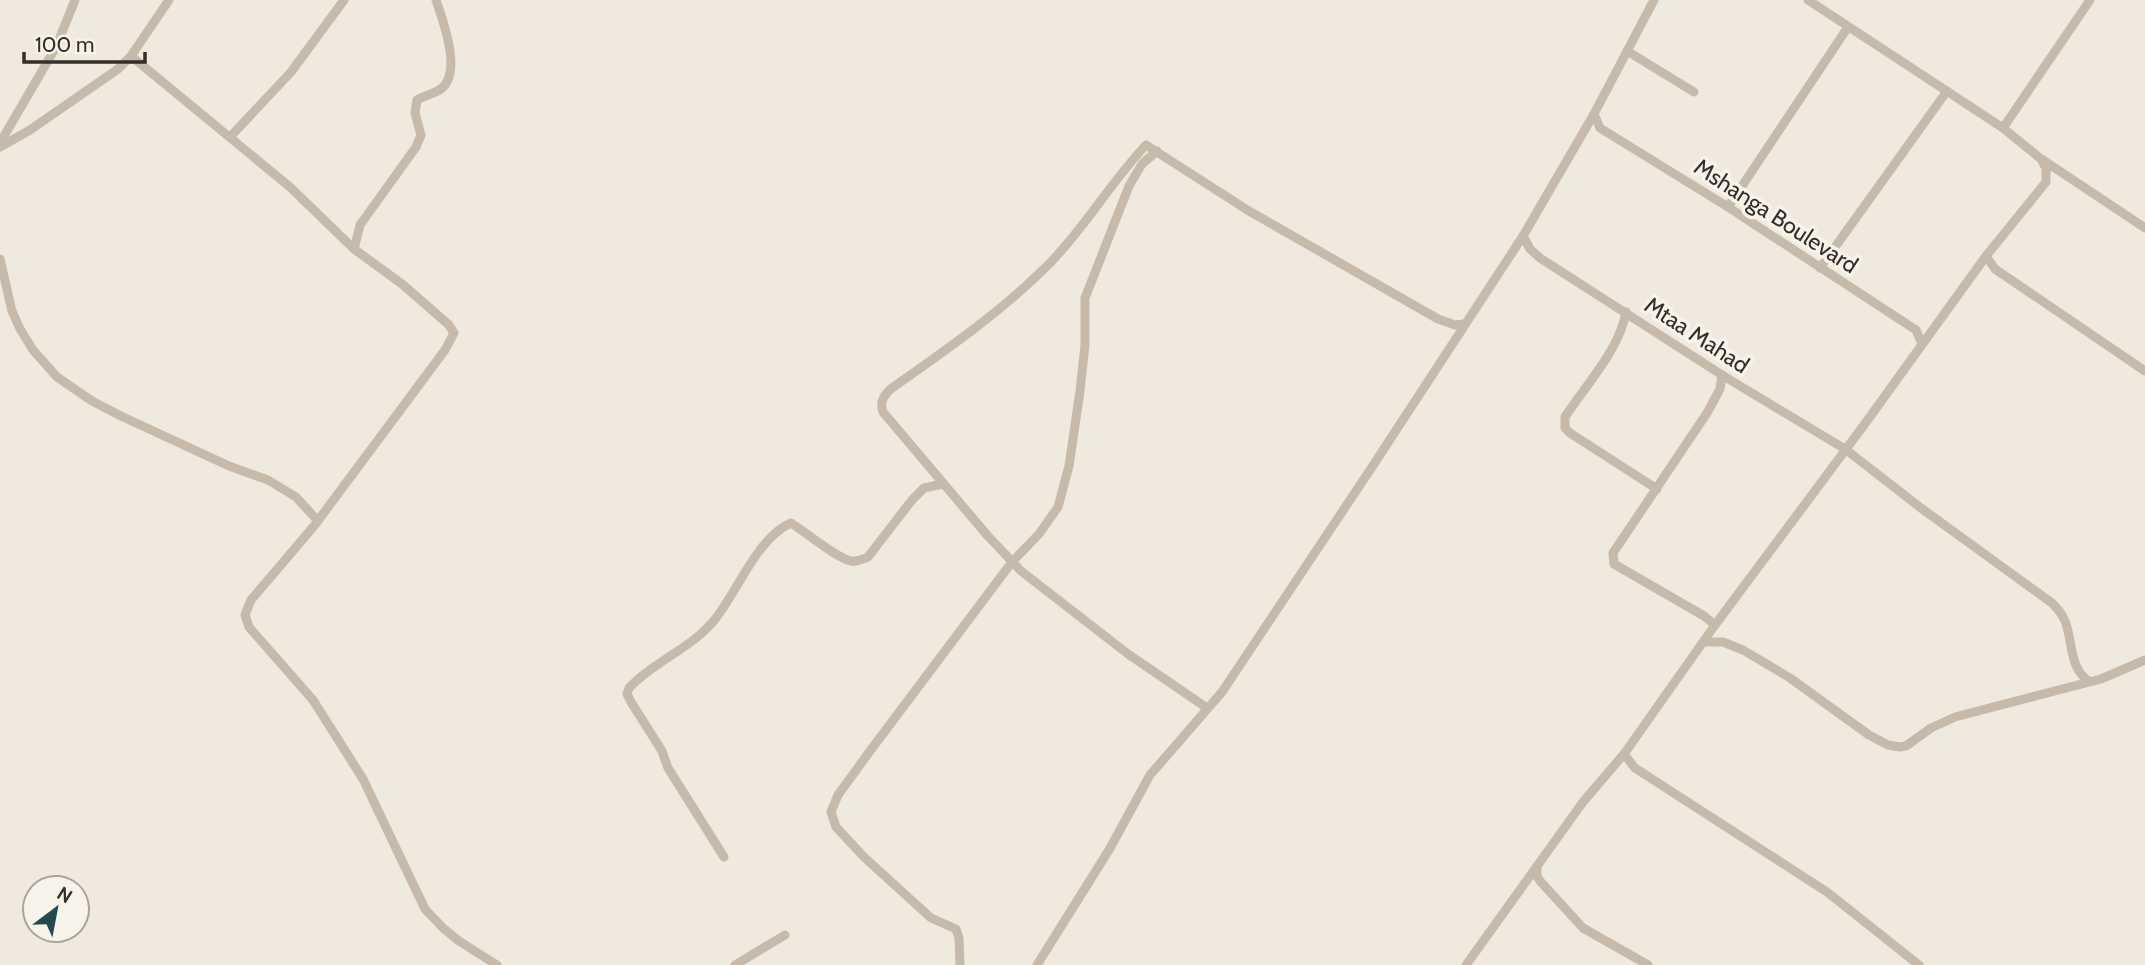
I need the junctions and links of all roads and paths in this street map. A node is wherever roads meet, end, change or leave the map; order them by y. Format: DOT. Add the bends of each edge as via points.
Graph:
graph roads {
  1 [pos="75,0"];
  2 [pos="169,0"];
  3 [pos="344,0"];
  4 [pos="436,0"];
  5 [pos="1654,0"];
  6 [pos="1808,0"];
  7 [pos="2090,0"];
  8 [pos="1849,27"];
  9 [pos="1627,51"];
  10 [pos="131,56"];
  11 [pos="1694,92"];
  12 [pos="1947,92"];
  13 [pos="1594,114"];
  14 [pos="1600,128"];
  15 [pos="2003,128"];
  16 [pos="1581,134"];
  17 [pos="231,136"];
  18 [pos="0,145"];
  19 [pos="1157,151"];
  20 [pos="2041,159"];
  21 [pos="2067,177"];
  22 [pos="2046,182"];
  23 [pos="1728,207"];
  24 [pos="2145,229"];
  25 [pos="1523,236"];
  26 [pos="354,249"];
  27 [pos="1530,249"];
  28 [pos="1511,253"];
  29 [pos="1986,256"];
  30 [pos="0,259"];
  31 [pos="1820,268"];
  32 [pos="1626,312"];
  33 [pos="1464,324"];
  34 [pos="1934,328"];
  35 [pos="1916,330"];
  36 [pos="1922,344"];
  37 [pos="2145,371"];
  38 [pos="1722,375"];
  39 [pos="1845,449"];
  40 [pos="930,468"];
  41 [pos="943,484"];
  42 [pos="924,488"];
  43 [pos="1657,489"];
  44 [pos="318,521"];
  45 [pos="1003,552"];
  46 [pos="1022,552"];
  47 [pos="1012,562"];
  48 [pos="1716,624"];
  49 [pos="1704,642"];
  50 [pos="1723,642"];
  51 [pos="2145,660"];
  52 [pos="2089,681"];
  53 [pos="1207,708"];
  54 [pos="1624,754"];
  55 [pos="1632,764"];
  56 [pos="1614,765"];
  57 [pos="724,857"];
  58 [pos="1537,866"];
  59 [pos="1528,879"];
  60 [pos="1540,881"];
  61 [pos="785,934"];
  62 [pos="1475,960"];
  63 [pos="497,965"];
  64 [pos="735,965"];
  65 [pos="960,965"];
  66 [pos="1037,965"];
  67 [pos="1466,965"];
  68 [pos="1648,965"];
  69 [pos="1919,965"];
  1 -- 18 [label="street" via="56,47"];
  2 -- 10 [label="street"];
  3 -- 17 [label="street" via="291,72"];
  4 -- 26 [label="street" via="450,51 448,80 417,100 421,135 416,147 360,225"];
  5 -- 9 [label="street"];
  6 -- 8 [label="street"];
  7 -- 15 [label="street"];
  8 -- 12 [label="street"];
  8 -- 23 [label="street"];
  9 -- 11 [label="street"];
  9 -- 13 [label="street"];
  10 -- 17 [label="street"];
  10 -- 18 [label="street" via="30,130"];
  12 -- 15 [label="street"];
  12 -- 31 [label="street"];
  13 -- 14 [label="street"];
  13 -- 16 [label="street"];
  14 -- 16 [label="street"];
  14 -- 23 [label="street, Mshanga Boulevard"];
  15 -- 20 [label="street"];
  16 -- 25 [label="street"];
  17 -- 26 [label="street"];
  19 -- 33 [label="street" via="1249,211 1438,319"];
  19 -- 40 [label="street" via="1146,145 1078,231 1019,291 974,330 886,393 883,412"];
  19 -- 46 [label="street" via="1142,164 1129,186 1085,298 1080,391 1062,496 1058,508"];
  20 -- 21 [label="street"];
  20 -- 22 [label="street"];
  21 -- 22 [label="street"];
  21 -- 24 [label="street"];
  22 -- 29 [label="street"];
  23 -- 31 [label="street, Mshanga Boulevard"];
  25 -- 27 [label="street, Mtaa Mahad"];
  25 -- 28 [label="street"];
  26 -- 44 [label="street" via="402,284 454,333"];
  27 -- 28 [label="street"];
  27 -- 32 [label="street, Mtaa Mahad"];
  28 -- 33 [label="street"];
  29 -- 34 [label="street"];
  29 -- 37 [label="street" via="1995,270"];
  30 -- 44 [label="street" via="20,329 57,377 121,416 268,480 296,497"];
  31 -- 35 [label="street, Mshanga Boulevard"];
  32 -- 38 [label="street, Mtaa Mahad"];
  32 -- 43 [label="street" via="1615,344 1565,417 1565,428"];
  33 -- 53 [label="street" via="1222,692"];
  34 -- 35 [label="street"];
  34 -- 36 [label="street"];
  35 -- 36 [label="street"];
  36 -- 39 [label="street"];
  38 -- 39 [label="street, Mtaa Mahad"];
  38 -- 43 [label="street" via="1707,413"];
  39 -- 48 [label="street"];
  39 -- 52 [label="street, Mtaa Mahad" via="2052,603 2063,617 2077,668"];
  40 -- 41 [label="street"];
  40 -- 42 [label="street"];
  41 -- 42 [label="street"];
  41 -- 45 [label="street"];
  42 -- 57 [label="street" via="868,557 860,560 841,558 791,523 781,527 706,629 629,688 627,694 668,768"];
  43 -- 48 [label="street" via="1613,554 1614,564"];
  44 -- 63 [label="street" via="251,600 245,615 249,627 313,700 358,771 425,909 459,941"];
  45 -- 46 [label="street"];
  45 -- 47 [label="street"];
  46 -- 47 [label="street"];
  47 -- 53 [label="street" via="1128,654"];
  47 -- 65 [label="street" via="838,795 831,812 836,827 864,857 931,918 956,929"];
  48 -- 49 [label="street"];
  48 -- 50 [label="street"];
  49 -- 50 [label="street"];
  49 -- 54 [label="street"];
  50 -- 52 [label="street" via="1790,678 1870,735 1900,747 1955,717"];
  51 -- 52 [label="street"];
  53 -- 66 [label="street" via="1150,775"];
  54 -- 55 [label="street"];
  54 -- 56 [label="street"];
  55 -- 56 [label="street"];
  55 -- 69 [label="street" via="1827,892"];
  56 -- 58 [label="street"];
  58 -- 59 [label="street"];
  58 -- 60 [label="street"];
  59 -- 60 [label="street"];
  59 -- 62 [label="street"];
  60 -- 68 [label="street" via="1583,928"];
  61 -- 64 [label="street"];
  62 -- 67 [label="street"];
}
